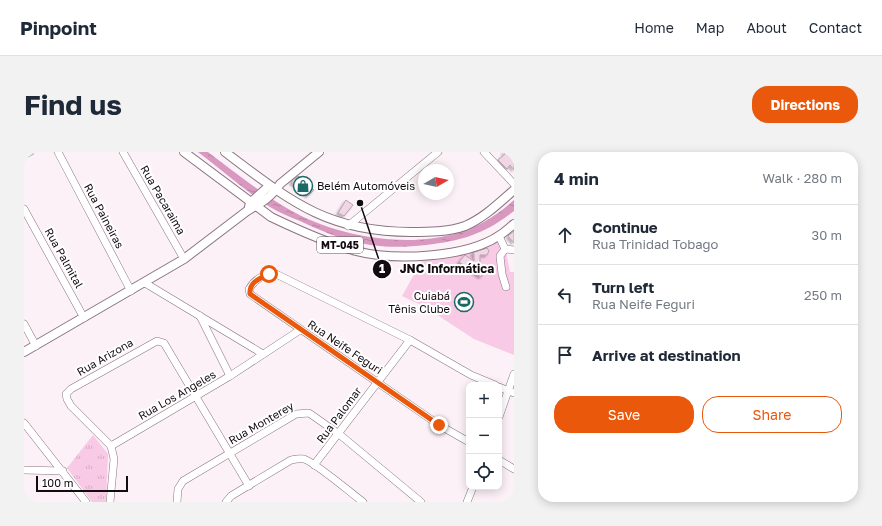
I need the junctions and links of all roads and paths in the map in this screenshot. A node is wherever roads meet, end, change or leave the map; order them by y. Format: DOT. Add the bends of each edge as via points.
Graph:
graph roads {
  1 [pos="30,152"];
  2 [pos="58,152"];
  3 [pos="123,152"];
  4 [pos="184,152"];
  5 [pos="225,152"];
  6 [pos="319,152"];
  7 [pos="438,152"];
  8 [pos="484,152"];
  9 [pos="24,155"];
  10 [pos="514,184"];
  11 [pos="273,188"];
  12 [pos="514,190"];
  13 [pos="254,205"];
  14 [pos="24,209"];
  15 [pos="514,224"];
  16 [pos="348,226"];
  17 [pos="499,236"];
  18 [pos="505,249"];
  19 [pos="514,250"];
  20 [pos="184,259"];
  21 [pos="145,284"];
  22 [pos="506,287"];
  23 [pos="131,291"];
  24 [pos="200,316"];
  25 [pos="84,318"];
  26 [pos="24,324"];
  27 [pos="300,330"];
  28 [pos="410,340"];
  29 [pos="36,346"];
  30 [pos="24,352"];
  31 [pos="262,354"];
  32 [pos="514,374"];
  33 [pos="230,376"];
  34 [pos="378,382"];
  35 [pos="488,382"];
  36 [pos="511,392"];
  37 [pos="195,396"];
  38 [pos="502,411"];
  39 [pos="24,424"];
  40 [pos="339,434"];
  41 [pos="466,440"];
  42 [pos="111,446"];
  43 [pos="230,454"];
  44 [pos="502,462"];
  45 [pos="314,465"];
  46 [pos="514,469"];
  47 [pos="24,470"];
  48 [pos="63,471"];
  49 [pos="249,486"];
  50 [pos="472,490"];
  51 [pos="86,502"];
  52 [pos="110,502"];
  53 [pos="177,502"];
  54 [pos="226,502"];
  55 [pos="363,502"];
  56 [pos="421,502"];
  57 [pos="467,502"];
  1 -- 9 [label="street"];
  2 -- 23 [label="street, Rua Paineiras"];
  3 -- 20 [label="street, Rua Pacaraima"];
  4 -- 13 [label="main road, MT-045"];
  5 -- 11 [label="main road, MT-045"];
  6 -- 11 [label="main road"];
  7 -- 16 [label="street"];
  8 -- 10 [label="street"];
  11 -- 13 [label="main road"];
  11 -- 16 [label="main road, MT-045" via="298,205"];
  12 -- 16 [label="main road, MT-045" via="474,222 453,229 395,232"];
  13 -- 17 [label="main road, MT-045" via="287,225 357,251 382,255 428,256 451,253"];
  13 -- 20 [label="main road"];
  14 -- 25 [label="street, Rua Palmital"];
  15 -- 17 [label="main road, MT-045"];
  17 -- 18 [label="street"];
  18 -- 19 [label="street"];
  18 -- 22 [label="street" via="500,256"];
  20 -- 21 [label="main road"];
  21 -- 23 [label="main road"];
  21 -- 24 [label="street"];
  23 -- 25 [label="main road"];
  24 -- 31 [label="street"];
  24 -- 33 [label="street"];
  25 -- 29 [label="main road"];
  26 -- 29 [label="street"];
  27 -- 28 [label="street, Rua Neife Feguri" via="250,294 252,284 269,274 276,274"];
  27 -- 31 [label="street, Rua Los Angeles"];
  27 -- 34 [label="street, Rua Neife Feguri"];
  28 -- 34 [label="street, Rua Palomar"];
  28 -- 35 [label="street"];
  29 -- 30 [label="main road"];
  31 -- 33 [label="street, Rua Los Angeles"];
  32 -- 36 [label="street"];
  33 -- 37 [label="street, Rua Los Angeles"];
  34 -- 40 [label="street, Rua Palomar"];
  34 -- 41 [label="street, Rua Neife Feguri" via="439,425"];
  36 -- 38 [label="street"];
  37 -- 42 [label="street, Rua Los Angeles"];
  37 -- 42 [label="street, Rua Arizona" via="164,343 157,340 71,389 66,394 71,406"];
  37 -- 43 [label="street"];
  39 -- 48 [label="street"];
  40 -- 43 [label="street, Rua Monterey" via="303,412"];
  40 -- 45 [label="street, Rua Palomar"];
  40 -- 56 [label="street, Rua Monterey"];
  42 -- 52 [label="street" via="114,460"];
  43 -- 49 [label="street"];
  43 -- 53 [label="street, Rua Monterey" via="183,481 178,489"];
  44 -- 46 [label="street"];
  45 -- 49 [label="street" via="305,459 292,460"];
  45 -- 55 [label="street"];
  47 -- 48 [label="street"];
  48 -- 51 [label="street"];
  49 -- 54 [label="street" via="231,496"];
  50 -- 57 [label="street"];
}
